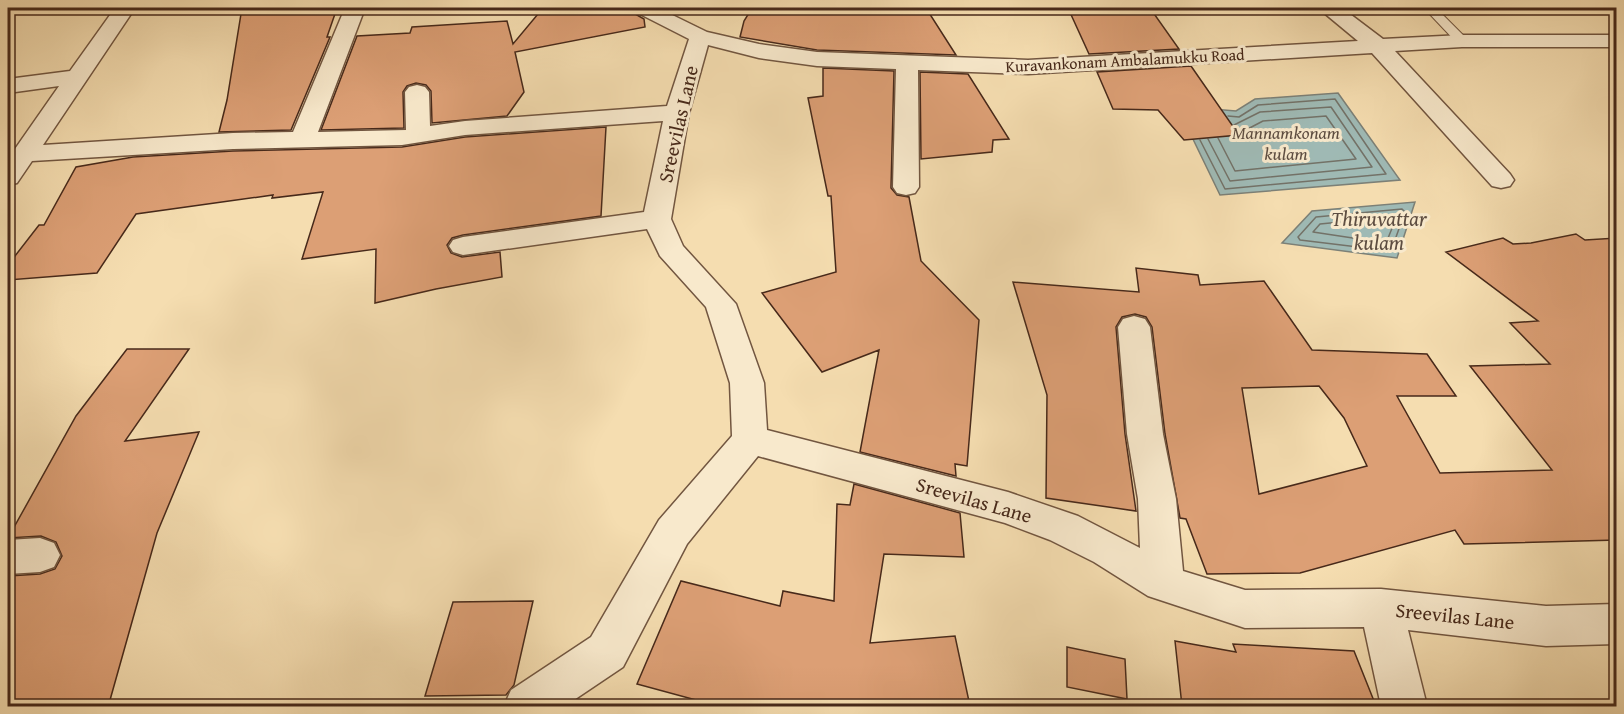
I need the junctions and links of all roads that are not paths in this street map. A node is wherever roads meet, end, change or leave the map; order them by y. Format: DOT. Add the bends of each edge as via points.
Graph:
graph roads {
  1 [pos="125,8"];
  2 [pos="355,8"];
  3 [pos="643,8"];
  4 [pos="1330,8"];
  5 [pos="1430,8"];
  6 [pos="700,37"];
  7 [pos="1462,41"];
  8 [pos="1616,42"];
  9 [pos="1378,46"];
  10 [pos="907,63"];
  11 [pos="77,77"];
  12 [pos="8,86"];
  13 [pos="417,92"];
  14 [pos="677,113"];
  15 [pos="418,135"];
  16 [pos="302,140"];
  17 [pos="23,154"];
  18 [pos="8,177"];
  19 [pos="1501,180"];
  20 [pos="906,188"];
  21 [pos="657,219"];
  22 [pos="463,246"];
  23 [pos="1134,327"];
  24 [pos="750,440"];
  25 [pos="1163,583"];
  26 [pos="1381,608"];
  27 [pos="1617,624"];
  28 [pos="527,706"];
  29 [pos="1404,706"];
  1 -- 11 [label="street"];
  2 -- 16 [label="street"];
  3 -- 6 [label="street, Kuravankonam Ambalamukku Road"];
  4 -- 9 [label="street"];
  5 -- 7 [label="lane"];
  6 -- 10 [label="street, Kuravankonam Ambalamukku Road" via="817,59"];
  6 -- 14 [label="street, Sreevilas Lane"];
  7 -- 8 [label="street, Kuravankonam Ambalamukku Road"];
  7 -- 9 [label="street, Kuravankonam Ambalamukku Road"];
  9 -- 10 [label="street, Kuravankonam Ambalamukku Road" via="1028,67"];
  9 -- 19 [label="street"];
  10 -- 20 [label="street"];
  11 -- 12 [label="street"];
  11 -- 17 [label="street"];
  13 -- 15 [label="street"];
  14 -- 15 [label="street"];
  14 -- 21 [label="street, Sreevilas Lane"];
  15 -- 16 [label="street"];
  16 -- 17 [label="street"];
  17 -- 18 [label="street"];
  21 -- 22 [label="street"];
  21 -- 24 [label="street" via="670,250 720,304 747,383"];
  23 -- 25 [label="street" via="1144,434 1157,499"];
  24 -- 25 [label="street, Sreevilas Lane" via="1008,508 1064,528"];
  24 -- 28 [label="street" via="673,532 607,652"];
  25 -- 26 [label="street, Sreevilas Lane" via="1245,609"];
  26 -- 27 [label="street, Sreevilas Lane" via="1546,626"];
  26 -- 29 [label="street"];
}
